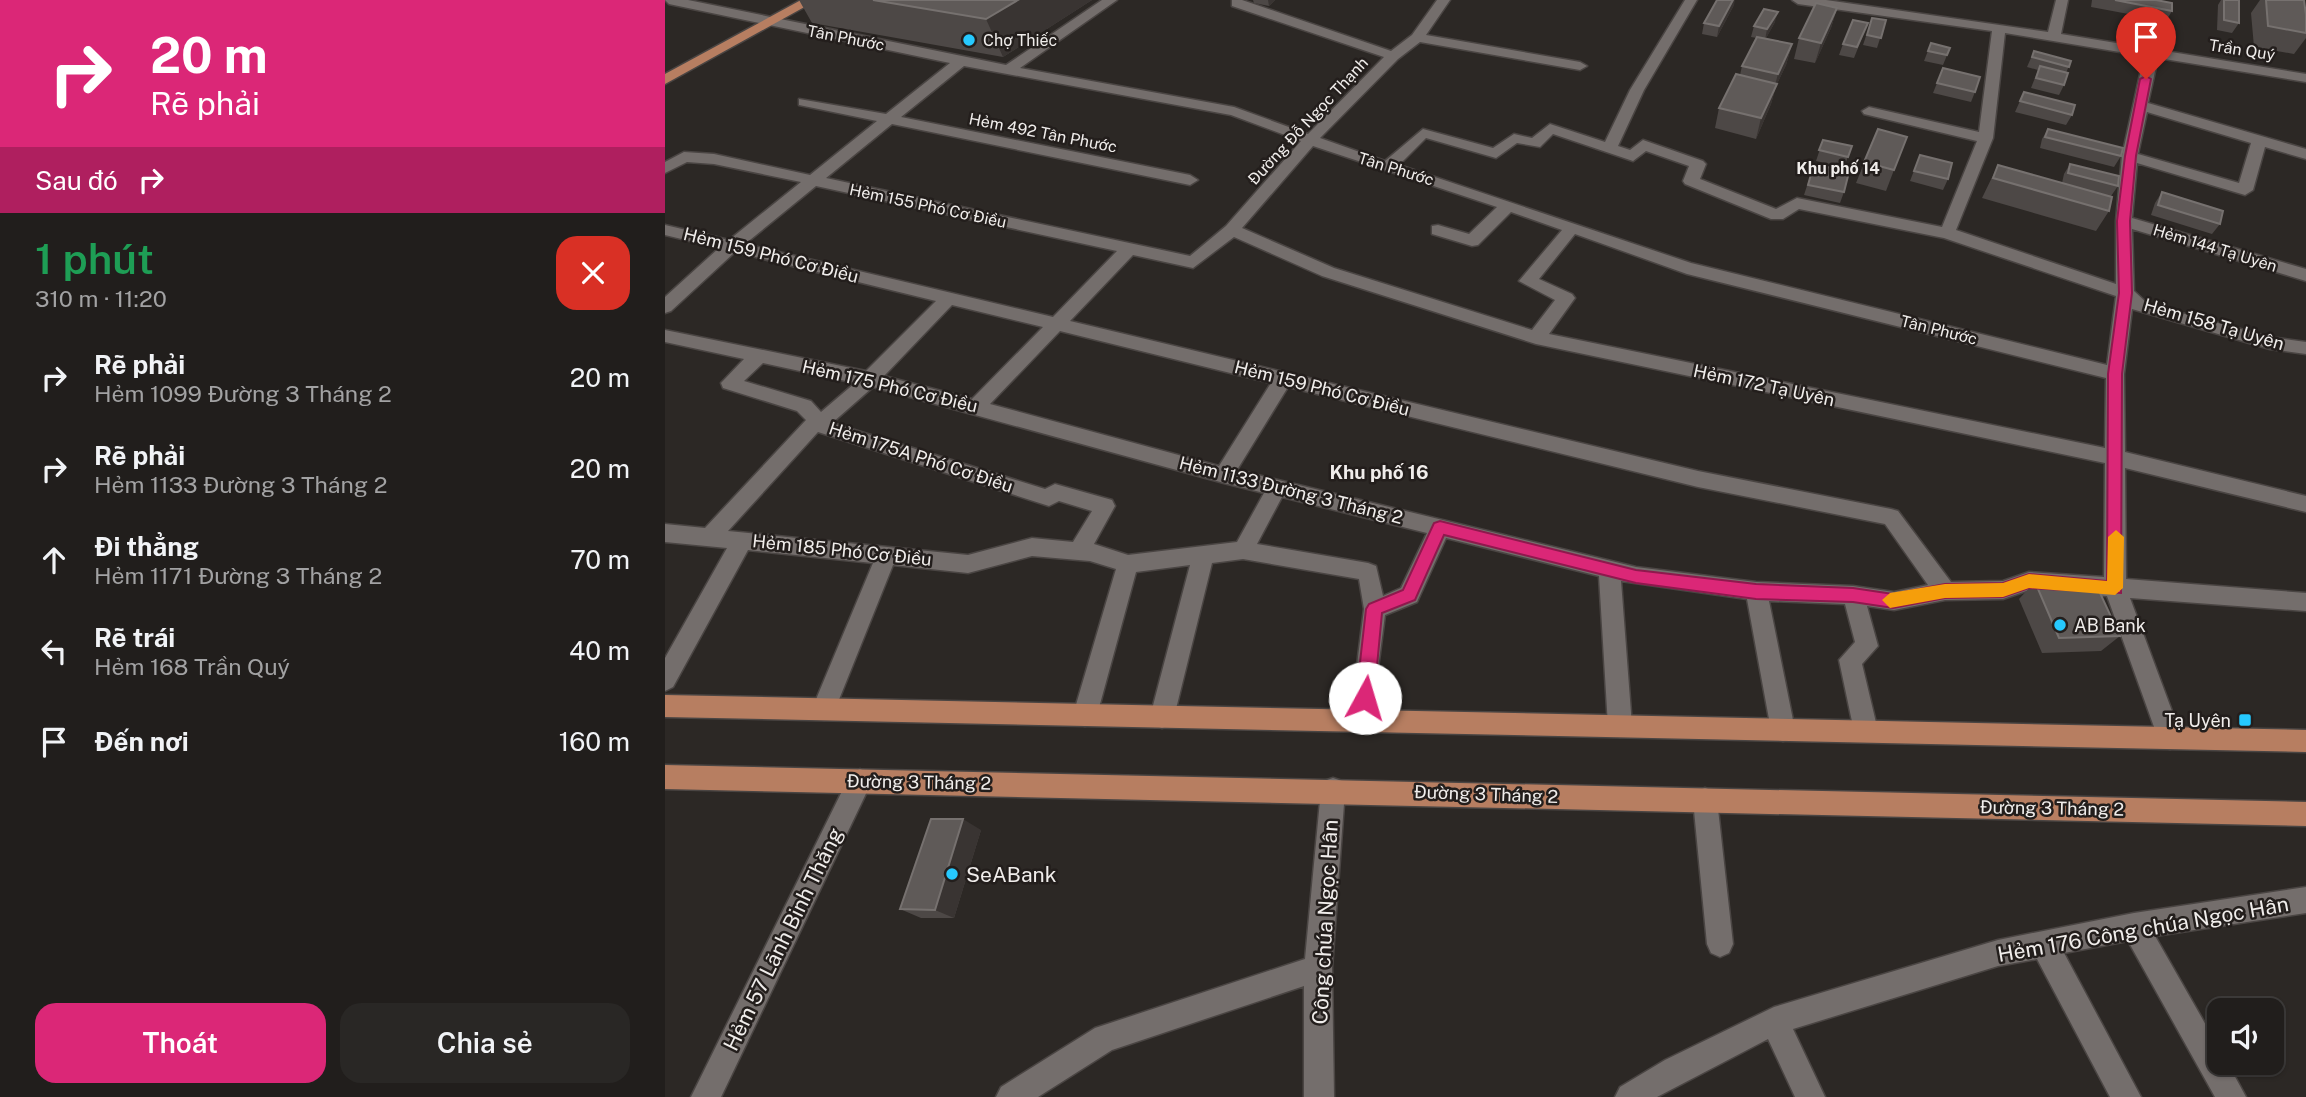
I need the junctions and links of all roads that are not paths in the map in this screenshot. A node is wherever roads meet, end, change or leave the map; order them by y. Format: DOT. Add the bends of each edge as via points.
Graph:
graph roads {
  1 [pos="672,0"];
  2 [pos="811,0"];
  3 [pos="1111,0"];
  4 [pos="1444,0"];
  5 [pos="1691,0"];
  6 [pos="1798,0"];
  7 [pos="2062,0"];
  8 [pos="1237,3"];
  9 [pos="770,22"];
  10 [pos="1999,28"];
  11 [pos="2054,37"];
  12 [pos="1417,38"];
  13 [pos="2152,52"];
  14 [pos="1393,56"];
  15 [pos="961,61"];
  16 [pos="1580,66"];
  17 [pos="1009,69"];
  18 [pos="667,77"];
  19 [pos="2306,78"];
  20 [pos="804,103"];
  21 [pos="2140,105"];
  22 [pos="1869,111"];
  23 [pos="889,119"];
  24 [pos="1986,138"];
  25 [pos="1311,139"];
  26 [pos="2259,141"];
  27 [pos="1610,148"];
  28 [pos="2306,154"];
  29 [pos="2130,156"];
  30 [pos="1389,166"];
  31 [pos="665,168"];
  32 [pos="1190,180"];
  33 [pos="814,182"];
  34 [pos="1508,205"];
  35 [pos="2124,221"];
  36 [pos="1571,229"];
  37 [pos="665,230"];
  38 [pos="1232,230"];
  39 [pos="1438,230"];
  40 [pos="1947,233"];
  41 [pos="732,246"];
  42 [pos="1129,249"];
  43 [pos="1193,262"];
  44 [pos="2306,275"];
  45 [pos="2125,293"];
  46 [pos="950,298"];
  47 [pos="665,307"];
  48 [pos="1056,324"];
  49 [pos="665,336"];
  50 [pos="1536,338"];
  51 [pos="2306,348"];
  52 [pos="759,356"];
  53 [pos="2115,374"];
  54 [pos="870,379"];
  55 [pos="1283,379"];
  56 [pos="977,406"];
  57 [pos="816,422"];
  58 [pos="1114,444"];
  59 [pos="2116,458"];
  60 [pos="1224,475"];
  61 [pos="1277,488"];
  62 [pos="2306,504"];
  63 [pos="1440,528"];
  64 [pos="666,530"];
  65 [pos="711,536"];
  66 [pos="743,539"];
  67 [pos="1243,550"];
  68 [pos="1079,551"];
  69 [pos="1204,554"];
  70 [pos="887,555"];
  71 [pos="1128,564"];
  72 [pos="1609,569"];
  73 [pos="2115,588"];
  74 [pos="1945,591"];
  75 [pos="1756,592"];
  76 [pos="1853,595"];
  77 [pos="2306,603"];
  78 [pos="1375,609"];
  79 [pos="665,680"];
  80 [pos="665,706"];
  81 [pos="824,709"];
  82 [pos="1085,715"];
  83 [pos="1162,717"];
  84 [pos="1362,721"];
  85 [pos="1620,726"];
  86 [pos="1783,730"];
  87 [pos="1866,731"];
  88 [pos="2170,738"];
  89 [pos="2306,741"];
  90 [pos="665,777"];
  91 [pos="860,781"];
  92 [pos="1333,790"];
  93 [pos="1705,800"];
  94 [pos="2306,814"];
  95 [pos="2306,900"];
  96 [pos="2134,926"];
  97 [pos="1720,944"];
  98 [pos="2044,944"];
  99 [pos="1318,968"];
  100 [pos="1773,1021"];
  101 [pos="706,1097"];
  102 [pos="1011,1097"];
  103 [pos="1319,1097"];
  104 [pos="1630,1097"];
  105 [pos="1810,1097"];
  106 [pos="2126,1097"];
  107 [pos="2231,1097"];
  1 -- 9 [label="street, Tân Phước"];
  2 -- 9 [label="main road"];
  3 -- 17 [label="street"];
  4 -- 12 [label="street, Đường Đỗ Ngọc Thạnh"];
  5 -- 27 [label="street" via="1637,90"];
  6 -- 10 [label="street, Trần Quý"];
  7 -- 11 [label="street"];
  8 -- 14 [label="street"];
  9 -- 15 [label="street, Tân Phước"];
  9 -- 18 [label="main road"];
  10 -- 11 [label="street, Trần Quý"];
  10 -- 24 [label="street"];
  11 -- 13 [label="street, Trần Quý"];
  12 -- 14 [label="street, Đường Đỗ Ngọc Thạnh"];
  12 -- 16 [label="street"];
  13 -- 19 [label="street, Trần Quý"];
  13 -- 21 [label="street"];
  14 -- 25 [label="street, Đường Đỗ Ngọc Thạnh"];
  15 -- 17 [label="street, Tân Phước"];
  15 -- 23 [label="street"];
  17 -- 25 [label="street, Tân Phước" via="1234,111"];
  20 -- 23 [label="street, Hẻm 492 Tân Phước"];
  21 -- 26 [label="street"];
  21 -- 29 [label="street"];
  22 -- 24 [label="street"];
  23 -- 32 [label="street, Hẻm 492 Tân Phước"];
  23 -- 33 [label="street"];
  24 -- 40 [label="street"];
  25 -- 30 [label="street, Tân Phước"];
  25 -- 38 [label="street, Đường Đỗ Ngọc Thạnh"];
  26 -- 28 [label="street"];
  26 -- 29 [label="street" via="2245,190"];
  27 -- 30 [label="street" via="1550,128 1535,144 1514,138 1496,153 1423,133"];
  27 -- 40 [label="street, Hẻm 158 Tạ Uyên" via="1633,156 1643,145 1698,164 1691,181 1777,215 1797,203"];
  29 -- 35 [label="street"];
  30 -- 34 [label="street, Tân Phước"];
  31 -- 33 [label="street, Hẻm 155 Phó Cơ Điều" via="684,157 714,159"];
  33 -- 41 [label="street"];
  33 -- 42 [label="street, Hẻm 155 Phó Cơ Điều"];
  34 -- 36 [label="street, Tân Phước"];
  34 -- 39 [label="street" via="1472,241"];
  35 -- 44 [label="street, Hẻm 144 Tạ Uyên"];
  35 -- 45 [label="street"];
  36 -- 50 [label="street" via="1528,281 1566,298"];
  36 -- 53 [label="street, Tân Phước" via="1687,268"];
  37 -- 41 [label="street, Hẻm 159 Phó Cơ Điều"];
  38 -- 43 [label="street, Đường Đỗ Ngọc Thạnh"];
  38 -- 50 [label="street, Hẻm 172 Tạ Uyên" via="1328,272"];
  40 -- 45 [label="street, Hẻm 158 Tạ Uyên"];
  41 -- 46 [label="street, Hẻm 159 Phó Cơ Điều"];
  41 -- 47 [label="street"];
  42 -- 43 [label="street, Hẻm 155 Phó Cơ Điều"];
  42 -- 48 [label="street"];
  45 -- 51 [label="street, Hẻm 158 Tạ Uyên" via="2142,308 2270,343"];
  45 -- 53 [label="street"];
  46 -- 48 [label="street, Hẻm 159 Phó Cơ Điều"];
  46 -- 54 [label="street"];
  48 -- 55 [label="street, Hẻm 159 Phó Cơ Điều"];
  48 -- 56 [label="street"];
  49 -- 52 [label="street, Hẻm 175 Phó Cơ Điều"];
  50 -- 59 [label="street, Hẻm 172 Tạ Uyên"];
  52 -- 54 [label="street, Hẻm 175 Phó Cơ Điều"];
  52 -- 57 [label="street, Hẻm 175A Phó Cơ Điều" via="730,383 804,406"];
  53 -- 59 [label="street"];
  54 -- 56 [label="street, Hẻm 175 Phó Cơ Điều"];
  54 -- 57 [label="street" via="831,416"];
  55 -- 60 [label="street"];
  55 -- 74 [label="street, Hẻm 159 Phó Cơ Điều" via="1698,479 1891,517"];
  56 -- 58 [label="street, Hẻm 175 Phó Cơ Điều"];
  57 -- 65 [label="street"];
  57 -- 68 [label="street, Hẻm 175A Phó Cơ Điều" via="826,429 1049,498 1055,492 1105,506"];
  58 -- 60 [label="street, Hẻm 1133 Đường 3 Tháng 2"];
  59 -- 62 [label="street, Hẻm 172 Tạ Uyên"];
  59 -- 73 [label="street"];
  60 -- 61 [label="street, Hẻm 1133 Đường 3 Tháng 2"];
  61 -- 63 [label="street, Hẻm 1133 Đường 3 Tháng 2"];
  61 -- 67 [label="street"];
  63 -- 72 [label="street, Hẻm 1133 Đường 3 Tháng 2"];
  63 -- 78 [label="street" via="1409,595"];
  64 -- 65 [label="street, Hẻm 185 Phó Cơ Điều"];
  65 -- 66 [label="street, Hẻm 185 Phó Cơ Điều"];
  66 -- 70 [label="street, Hẻm 185 Phó Cơ Điều"];
  66 -- 79 [label="street"];
  67 -- 69 [label="street"];
  67 -- 78 [label="street" via="1368,572"];
  68 -- 70 [label="street, Hẻm 185 Phó Cơ Điều" via="1032,547 968,564"];
  68 -- 71 [label="street, Hẻm 185 Phó Cơ Điều"];
  69 -- 71 [label="street"];
  69 -- 83 [label="street"];
  70 -- 81 [label="street"];
  71 -- 82 [label="street"];
  72 -- 75 [label="street, Hẻm 1133 Đường 3 Tháng 2"];
  72 -- 85 [label="street"];
  73 -- 74 [label="street, Hẻm 1133 Đường 3 Tháng 2" via="2029,581 2003,590"];
  73 -- 77 [label="street, Hẻm 1133 Đường 3 Tháng 2"];
  73 -- 88 [label="street"];
  74 -- 76 [label="street, Hẻm 1133 Đường 3 Tháng 2" via="1893,601"];
  75 -- 76 [label="street, Hẻm 1133 Đường 3 Tháng 2"];
  75 -- 86 [label="street"];
  76 -- 87 [label="street" via="1867,646 1850,660"];
  78 -- 84 [label="street"];
  80 -- 81 [label="main road"];
  81 -- 82 [label="main road"];
  82 -- 83 [label="main road"];
  83 -- 84 [label="main road"];
  84 -- 85 [label="main road"];
  85 -- 86 [label="main road"];
  86 -- 87 [label="main road"];
  87 -- 88 [label="main road"];
  88 -- 89 [label="main road"];
  90 -- 91 [label="main road, Đường 3 Tháng 2"];
  91 -- 92 [label="main road, Đường 3 Tháng 2"];
  91 -- 101 [label="street, Hẻm 57 Lãnh Binh Thăng"];
  92 -- 93 [label="main road, Đường 3 Tháng 2"];
  92 -- 99 [label="street, Công chúa Ngọc Hân"];
  93 -- 94 [label="main road, Đường 3 Tháng 2"];
  93 -- 97 [label="street"];
  95 -- 96 [label="street, Hẻm 176 Công chúa Ngọc Hân"];
  96 -- 98 [label="street, Hẻm 176 Công chúa Ngọc Hân"];
  96 -- 107 [label="street"];
  98 -- 100 [label="street, Hẻm 176 Công chúa Ngọc Hân" via="1998,953"];
  98 -- 106 [label="street"];
  99 -- 102 [label="street" via="1105,1038"];
  99 -- 103 [label="street, Công chúa Ngọc Hân"];
  100 -- 104 [label="street, Hẻm 176 Công chúa Ngọc Hân"];
  100 -- 105 [label="street"];
}
